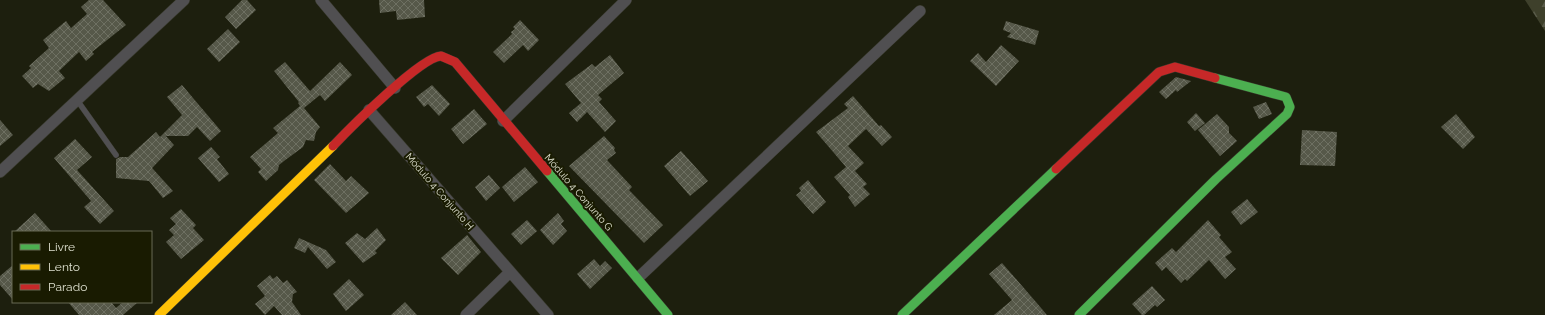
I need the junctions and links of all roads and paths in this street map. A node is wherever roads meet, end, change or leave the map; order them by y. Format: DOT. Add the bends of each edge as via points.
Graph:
graph roads {
  1 [pos="184,0"];
  2 [pos="321,0"];
  3 [pos="626,0"];
  4 [pos="920,11"];
  5 [pos="395,88"];
  6 [pos="77,100"];
  7 [pos="369,110"];
  8 [pos="503,121"];
  9 [pos="116,155"];
  10 [pos="0,172"];
  11 [pos="510,272"];
  12 [pos="638,278"];
  13 [pos="159,315"];
  14 [pos="466,315"];
  15 [pos="548,315"];
  16 [pos="668,315"];
  17 [pos="902,315"];
  18 [pos="1079,315"];
  1 -- 6 [label="street"];
  2 -- 5 [label="street"];
  3 -- 8 [label="street"];
  4 -- 12 [label="street"];
  5 -- 7 [label="street, Módulo 4 Conjunto G"];
  5 -- 8 [label="street, Módulo 4 Conjunto G" via="427,61 441,55 455,62"];
  6 -- 9 [label="lane"];
  6 -- 10 [label="street"];
  7 -- 11 [label="street, Módulo 4 Conjunto H"];
  7 -- 13 [label="street, Módulo 4 Conjunto G"];
  8 -- 12 [label="street, Módulo 4 Conjunto G"];
  11 -- 14 [label="street"];
  11 -- 15 [label="street, Módulo 4 Conjunto H"];
  12 -- 16 [label="street, Módulo 4 Conjunto G"];
  17 -- 18 [label="street" via="1159,72 1175,67 1286,97 1290,107 1287,114"];
}
